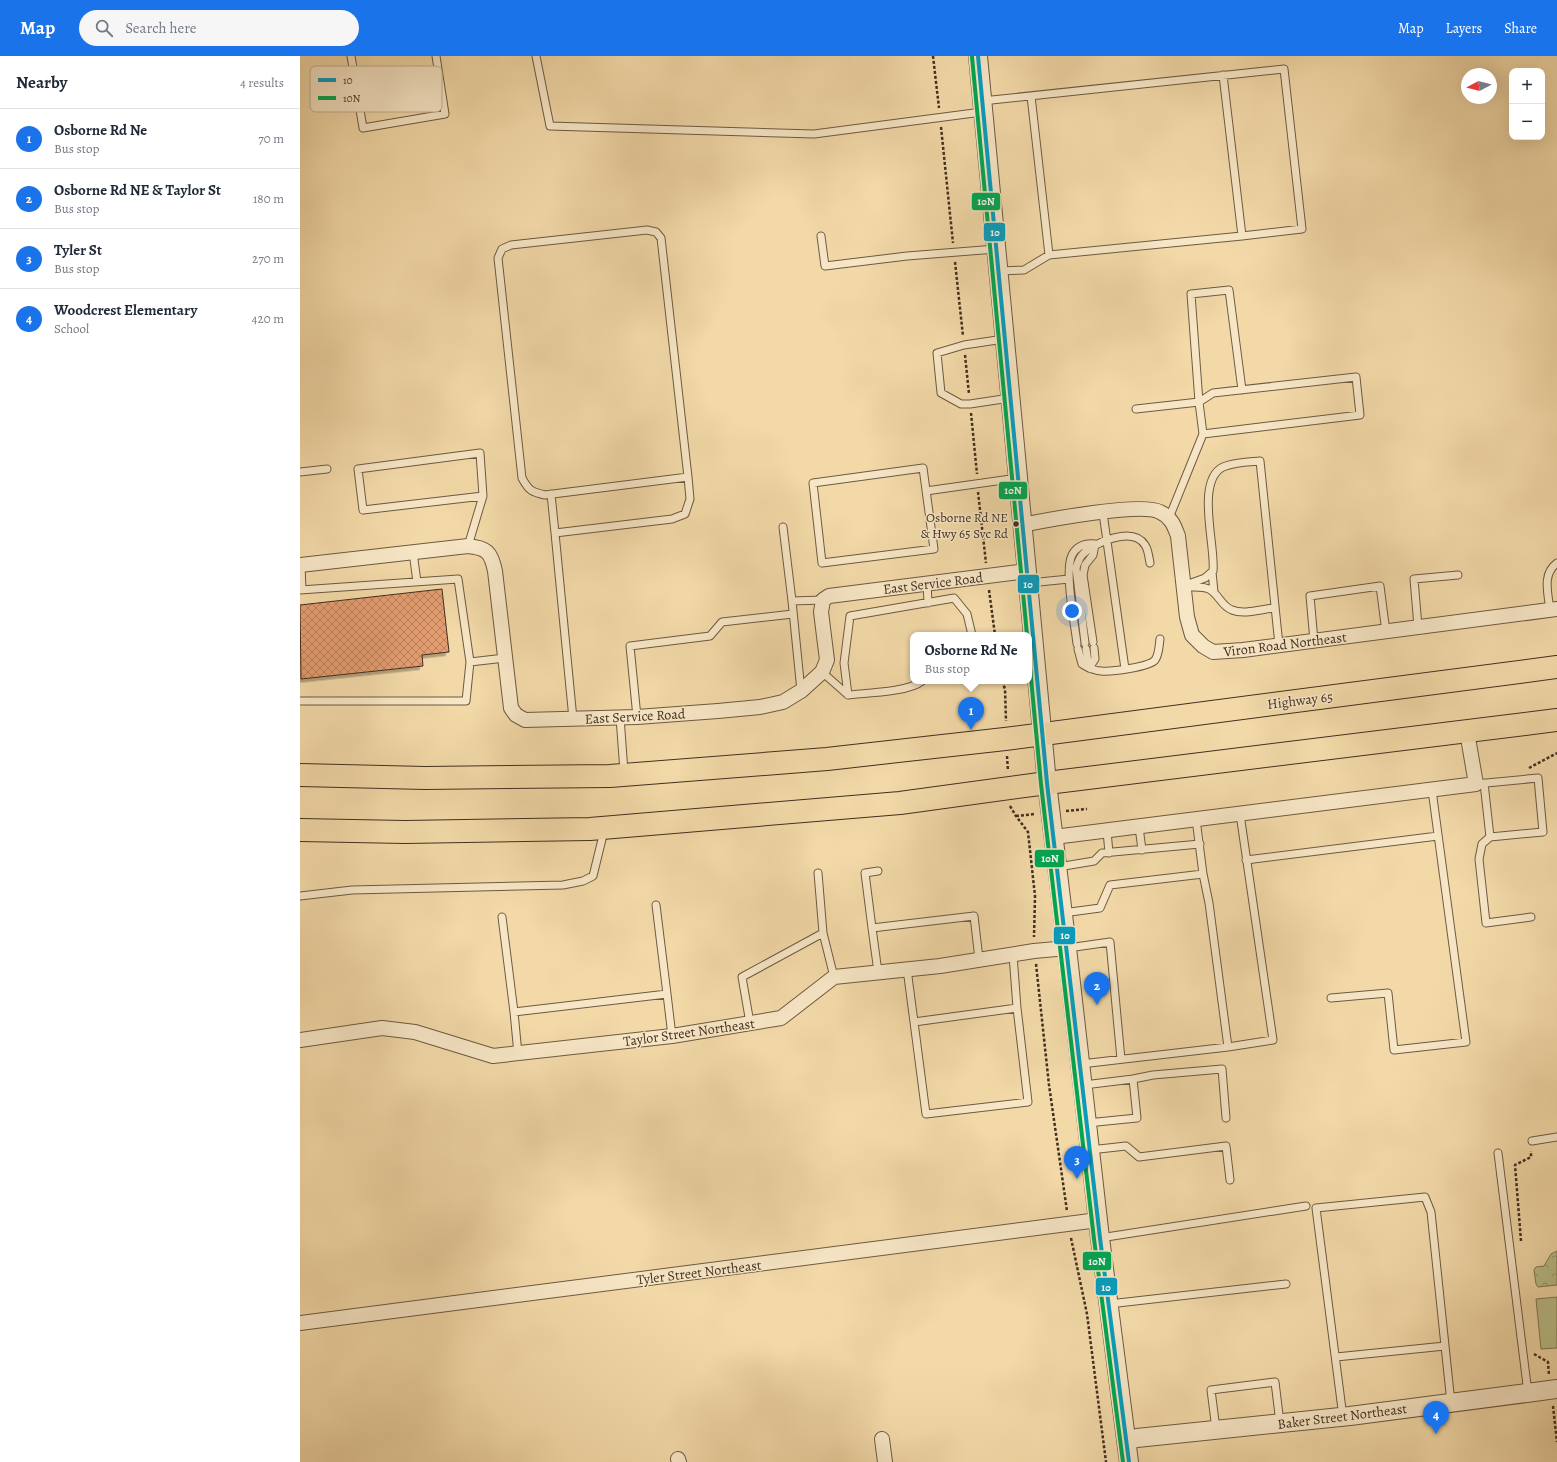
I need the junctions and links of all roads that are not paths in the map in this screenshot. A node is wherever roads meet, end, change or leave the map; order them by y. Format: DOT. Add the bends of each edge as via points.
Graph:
graph roads {
  1 [pos="351,56"];
  2 [pos="436,56"];
  3 [pos="536,56"];
  4 [pos="978,56"];
  5 [pos="353,66"];
  6 [pos="438,66"];
  7 [pos="1223,75"];
  8 [pos="442,95"];
  9 [pos="1031,96"];
  10 [pos="982,106"];
  11 [pos="360,112"];
  12 [pos="821,236"];
  13 [pos="1242,236"];
  14 [pos="996,249"];
  15 [pos="1049,254"];
  16 [pos="998,271"];
  17 [pos="1005,339"];
  18 [pos="1242,390"];
  19 [pos="1010,398"];
  20 [pos="1199,402"];
  21 [pos="1136,409"];
  22 [pos="1203,434"];
  23 [pos="327,469"];
  24 [pos="300,472"];
  25 [pos="688,477"];
  26 [pos="1018,478"];
  27 [pos="926,491"];
  28 [pos="551,494"];
  29 [pos="483,496"];
  30 [pos="1102,513"];
  31 [pos="1170,518"];
  32 [pos="1022,525"];
  33 [pos="783,527"];
  34 [pos="555,533"];
  35 [pos="1106,540"];
  36 [pos="1095,544"];
  37 [pos="468,546"];
  38 [pos="413,552"];
  39 [pos="1557,562"];
  40 [pos="1150,563"];
  41 [pos="301,565"];
  42 [pos="1212,572"];
  43 [pos="1458,575"];
  44 [pos="1028,577"];
  45 [pos="1069,579"];
  46 [pos="417,582"];
  47 [pos="927,583"];
  48 [pos="1183,586"];
  49 [pos="301,590"];
  50 [pos="1214,592"];
  51 [pos="823,600"];
  52 [pos="792,601"];
  53 [pos="928,603"];
  54 [pos="1275,608"];
  55 [pos="1554,609"];
  56 [pos="793,614"];
  57 [pos="1418,627"];
  58 [pos="971,632"];
  59 [pos="1031,632"];
  60 [pos="1386,632"];
  61 [pos="1160,639"];
  62 [pos="1314,641"];
  63 [pos="1280,645"];
  64 [pos="1032,655"];
  65 [pos="505,658"];
  66 [pos="470,662"];
  67 [pos="1557,666"];
  68 [pos="1089,668"];
  69 [pos="1125,669"];
  70 [pos="822,672"];
  71 [pos="1033,675"];
  72 [pos="919,684"];
  73 [pos="801,691"];
  74 [pos="848,695"];
  75 [pos="300,701"];
  76 [pos="620,717"];
  77 [pos="637,717"];
  78 [pos="573,719"];
  79 [pos="1557,720"];
  80 [pos="1467,732"];
  81 [pos="1043,734"];
  82 [pos="300,775"];
  83 [pos="624,775"];
  84 [pos="1047,783"];
  85 [pos="1480,784"];
  86 [pos="1432,790"];
  87 [pos="1240,814"];
  88 [pos="1196,820"];
  89 [pos="1139,827"];
  90 [pos="605,828"];
  91 [pos="300,830"];
  92 [pos="1107,831"];
  93 [pos="1438,836"];
  94 [pos="1054,837"];
  95 [pos="1490,837"];
  96 [pos="1200,844"];
  97 [pos="1142,850"];
  98 [pos="1109,853"];
  99 [pos="1246,860"];
  100 [pos="1058,867"];
  101 [pos="878,871"];
  102 [pos="818,873"];
  103 [pos="1203,874"];
  104 [pos="300,896"];
  105 [pos="656,905"];
  106 [pos="1063,913"];
  107 [pos="502,917"];
  108 [pos="1531,918"];
  109 [pos="872,928"];
  110 [pos="823,933"];
  111 [pos="1067,948"];
  112 [pos="1013,955"];
  113 [pos="979,960"];
  114 [pos="908,969"];
  115 [pos="878,972"];
  116 [pos="834,977"];
  117 [pos="667,994"];
  118 [pos="1331,998"];
  119 [pos="1017,1008"];
  120 [pos="514,1012"];
  121 [pos="914,1022"];
  122 [pos="750,1023"];
  123 [pos="672,1036"];
  124 [pos="300,1040"];
  125 [pos="1228,1046"];
  126 [pos="518,1054"];
  127 [pos="1121,1059"];
  128 [pos="1080,1064"];
  129 [pos="1133,1079"];
  130 [pos="1083,1085"];
  131 [pos="1226,1118"];
  132 [pos="1087,1123"];
  133 [pos="1557,1137"];
  134 [pos="1532,1141"];
  135 [pos="1090,1150"];
  136 [pos="1498,1153"];
  137 [pos="1230,1180"];
  138 [pos="1306,1206"];
  139 [pos="1098,1220"];
  140 [pos="1100,1238"];
  141 [pos="1286,1284"];
  142 [pos="1108,1304"];
  143 [pos="300,1323"];
  144 [pos="1445,1346"];
  145 [pos="1336,1357"];
  146 [pos="1554,1389"];
  147 [pos="1528,1393"];
  148 [pos="1451,1403"];
  149 [pos="1343,1417"];
  150 [pos="1280,1424"];
  151 [pos="1216,1430"];
  152 [pos="882,1439"];
  153 [pos="1126,1441"];
  154 [pos="885,1462"];
  155 [pos="1129,1462"];
  1 -- 5 [label="lane"];
  2 -- 6 [label="lane"];
  3 -- 10 [label="lane" via="550,126 814,134"];
  4 -- 10 [label="street"];
  7 -- 9 [label="lane"];
  7 -- 13 [label="lane"];
  7 -- 13 [label="lane" via="1284,69 1302,229"];
  8 -- 11 [label="lane" via="445,114 363,128"];
  9 -- 10 [label="lane"];
  9 -- 15 [label="lane"];
  10 -- 14 [label="street"];
  12 -- 14 [label="lane" via="825,266"];
  13 -- 15 [label="lane"];
  14 -- 16 [label="street"];
  15 -- 16 [label="lane" via="1024,270"];
  16 -- 17 [label="street"];
  17 -- 19 [label="street"];
  17 -- 19 [label="lane" via="964,345 937,353 941,393 961,404"];
  18 -- 20 [label="lane" via="1213,393"];
  18 -- 20 [label="lane" via="1229,290 1191,294"];
  18 -- 22 [label="lane" via="1356,377 1360,415"];
  19 -- 26 [label="street"];
  20 -- 21 [label="lane"];
  20 -- 22 [label="lane"];
  22 -- 31 [label="lane"];
  23 -- 24 [label="lane"];
  25 -- 28 [label="lane"];
  25 -- 28 [label="lane" via="660,238 656,232 647,230 511,245 502,249 498,258 522,478 527,488 534,492"];
  25 -- 34 [label="lane" via="690,499 685,514 672,519"];
  26 -- 27 [label="lane"];
  26 -- 32 [label="street"];
  27 -- 27 [label="lane" via="934,549 822,563 813,483 923,468"];
  28 -- 34 [label="lane"];
  29 -- 29 [label="lane" via="480,453 358,469 363,510"];
  29 -- 37 [label="lane"];
  30 -- 31 [label="street" via="1146,508 1159,511"];
  30 -- 32 [label="street"];
  30 -- 35 [label="lane"];
  31 -- 48 [label="street, Viron Road Northeast" via="1178,536"];
  32 -- 44 [label="street"];
  33 -- 52 [label="lane"];
  34 -- 78 [label="lane"];
  35 -- 36 [label="lane"];
  35 -- 40 [label="lane" via="1134,536 1145,545"];
  35 -- 69 [label="lane"];
  36 -- 45 [label="lane" via="1079,547 1072,556"];
  36 -- 68 [label="lane" via="1093,555 1085,565 1083,575 1095,659"];
  36 -- 68 [label="lane" via="1078,560 1076,568"];
  37 -- 38 [label="street, East Service Road"];
  37 -- 65 [label="street, East Service Road" via="486,550 492,558"];
  38 -- 41 [label="street, East Service Road"];
  38 -- 46 [label="lane"];
  39 -- 55 [label="lane" via="1549,572 1547,584"];
  41 -- 49 [label="lane"];
  42 -- 48 [label="lane" via="1205,578"];
  42 -- 50 [label="lane"];
  42 -- 54 [label="lane" via="1214,567 1208,500 1213,479 1219,470 1229,465 1260,461"];
  43 -- 57 [label="lane" via="1414,579"];
  44 -- 45 [label="lane"];
  44 -- 47 [label="street, East Service Road"];
  44 -- 59 [label="street"];
  45 -- 68 [label="lane" via="1078,647 1082,664"];
  46 -- 49 [label="lane"];
  46 -- 66 [label="lane" via="458,579"];
  47 -- 51 [label="street, East Service Road" via="829,596"];
  47 -- 53 [label="lane"];
  48 -- 50 [label="lane" via="1207,588"];
  48 -- 63 [label="street, Viron Road Northeast" via="1192,635 1213,652"];
  50 -- 54 [label="lane" via="1219,601 1239,612"];
  51 -- 52 [label="lane"];
  51 -- 70 [label="street" via="821,612 826,660"];
  52 -- 56 [label="lane"];
  53 -- 58 [label="lane" via="954,598 967,614"];
  53 -- 74 [label="lane" via="850,616 844,663"];
  54 -- 63 [label="lane"];
  55 -- 57 [label="street, Viron Road Northeast"];
  56 -- 73 [label="lane"];
  56 -- 77 [label="lane" via="722,622 710,636 630,646"];
  57 -- 60 [label="street, Viron Road Northeast"];
  60 -- 62 [label="street, Viron Road Northeast"];
  60 -- 62 [label="lane" via="1380,586 1310,596"];
  61 -- 69 [label="lane" via="1155,660 1149,664"];
  62 -- 63 [label="street, Viron Road Northeast"];
  64 -- 71 [label="street"];
  65 -- 66 [label="lane"];
  65 -- 78 [label="street, East Service Road" via="511,708 516,715 525,720"];
  66 -- 75 [label="lane" via="466,701"];
  67 -- 81 [label="highway, Highway 65"];
  68 -- 69 [label="lane" via="1101,672"];
  70 -- 73 [label="street, East Service Road"];
  70 -- 74 [label="lane"];
  71 -- 81 [label="street"];
  72 -- 74 [label="lane" via="906,689"];
  73 -- 77 [label="street, East Service Road" via="783,702 771,705"];
  76 -- 77 [label="street, East Service Road"];
  76 -- 78 [label="street, East Service Road"];
  76 -- 83 [label="lane"];
  79 -- 80 [label="highway"];
  80 -- 84 [label="highway"];
  80 -- 85 [label="street"];
  81 -- 83 [label="highway, Highway 65" via="827,759"];
  81 -- 84 [label="street"];
  82 -- 83 [label="highway, Highway 65" via="425,778"];
  84 -- 90 [label="highway" via="900,803"];
  84 -- 94 [label="street"];
  85 -- 86 [label="street"];
  85 -- 95 [label="lane"];
  85 -- 95 [label="lane" via="1538,778 1543,832"];
  86 -- 87 [label="street"];
  86 -- 93 [label="lane"];
  87 -- 88 [label="street"];
  87 -- 99 [label="lane"];
  88 -- 89 [label="street"];
  88 -- 96 [label="lane"];
  89 -- 92 [label="street"];
  89 -- 97 [label="lane"];
  90 -- 91 [label="highway" via="463,832"];
  90 -- 104 [label="lane" via="593,876 583,882 562,885 352,890"];
  92 -- 94 [label="street"];
  92 -- 98 [label="lane"];
  93 -- 99 [label="lane"];
  93 -- 118 [label="lane" via="1466,1042 1394,1050 1388,993"];
  94 -- 100 [label="street"];
  95 -- 108 [label="lane" via="1482,844 1479,859 1486,923"];
  96 -- 97 [label="lane"];
  96 -- 103 [label="lane"];
  97 -- 98 [label="lane"];
  98 -- 100 [label="lane" via="1102,853 1094,861"];
  99 -- 125 [label="lane" via="1273,1040"];
  100 -- 106 [label="street"];
  101 -- 109 [label="lane" via="865,874"];
  102 -- 110 [label="lane"];
  103 -- 106 [label="lane" via="1110,885 1100,908"];
  103 -- 125 [label="lane"];
  105 -- 117 [label="lane"];
  106 -- 111 [label="street"];
  107 -- 120 [label="lane"];
  109 -- 113 [label="lane" via="974,916"];
  109 -- 115 [label="lane"];
  110 -- 116 [label="lane"];
  110 -- 122 [label="lane" via="742,977"];
  111 -- 112 [label="street"];
  111 -- 127 [label="lane" via="1110,942"];
  111 -- 128 [label="street"];
  112 -- 113 [label="street"];
  112 -- 119 [label="lane"];
  113 -- 114 [label="street"];
  114 -- 115 [label="street"];
  114 -- 121 [label="lane"];
  115 -- 116 [label="street"];
  116 -- 122 [label="street, Taylor Street Northeast" via="781,1018"];
  117 -- 120 [label="lane"];
  117 -- 123 [label="lane"];
  119 -- 121 [label="lane"];
  119 -- 121 [label="lane" via="1028,1102 926,1114"];
  120 -- 126 [label="lane"];
  122 -- 123 [label="street, Taylor Street Northeast"];
  123 -- 126 [label="street, Taylor Street Northeast"];
  124 -- 126 [label="street, Taylor Street Northeast" via="382,1028 415,1032 493,1056"];
  125 -- 127 [label="lane"];
  127 -- 128 [label="lane"];
  128 -- 130 [label="street"];
  129 -- 130 [label="lane"];
  129 -- 131 [label="lane" via="1222,1069"];
  129 -- 132 [label="lane" via="1137,1118"];
  130 -- 132 [label="street"];
  132 -- 135 [label="street"];
  133 -- 134 [label="lane"];
  135 -- 137 [label="lane" via="1126,1146 1139,1157 1226,1146"];
  135 -- 139 [label="street"];
  136 -- 147 [label="lane"];
  138 -- 140 [label="lane"];
  139 -- 140 [label="street"];
  139 -- 143 [label="street, Tyler Street Northeast"];
  140 -- 142 [label="street"];
  141 -- 142 [label="lane"];
  142 -- 153 [label="street"];
  144 -- 145 [label="lane"];
  144 -- 145 [label="lane" via="1431,1212 1425,1197 1402,1199 1316,1208"];
  144 -- 148 [label="lane"];
  145 -- 149 [label="lane"];
  146 -- 147 [label="street, Baker Street Northeast"];
  147 -- 148 [label="street, Baker Street Northeast"];
  148 -- 149 [label="street, Baker Street Northeast"];
  149 -- 150 [label="street, Baker Street Northeast"];
  150 -- 151 [label="street, Baker Street Northeast"];
  150 -- 151 [label="lane" via="1275,1382 1211,1390"];
  151 -- 153 [label="street, Baker Street Northeast"];
  152 -- 154 [label="street"];
  153 -- 155 [label="street"];
}
